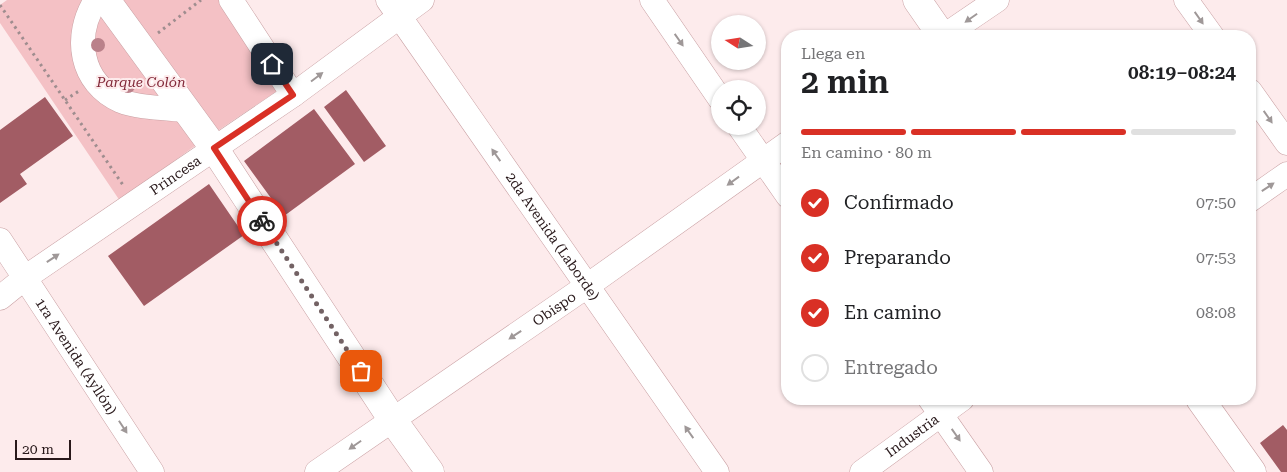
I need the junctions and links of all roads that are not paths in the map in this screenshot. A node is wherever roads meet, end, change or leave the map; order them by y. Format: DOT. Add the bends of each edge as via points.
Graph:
graph roads {
  1 [pos="96,0"];
  2 [pos="106,0"];
  3 [pos="231,0"];
  4 [pos="422,0"];
  5 [pos="652,0"];
  6 [pos="916,0"];
  7 [pos="997,0"];
  8 [pos="1186,0"];
  9 [pos="394,8"];
  10 [pos="938,30"];
  11 [pos="952,30"];
  12 [pos="1208,30"];
  13 [pos="711,86"];
  14 [pos="293,95"];
  15 [pos="1256,99"];
  16 [pos="186,110"];
  17 [pos="745,135"];
  18 [pos="1287,143"];
  19 [pos="214,148"];
  20 [pos="781,148"];
  21 [pos="762,160"];
  22 [pos="1287,174"];
  23 [pos="781,186"];
  24 [pos="1256,196"];
  25 [pos="0,240"];
  26 [pos="26,277"];
  27 [pos="587,286"];
  28 [pos="0,298"];
  29 [pos="1204,405"];
  30 [pos="935,406"];
  31 [pos="392,419"];
  32 [pos="152,472"];
  33 [pos="317,472"];
  34 [pos="430,472"];
  35 [pos="718,472"];
  36 [pos="862,472"];
  37 [pos="981,472"];
  38 [pos="1252,472"];
  1 -- 16 [label="street" via="87,14 81,51 105,93 123,102"];
  2 -- 16 [label="main road"];
  3 -- 14 [label="street"];
  4 -- 9 [label="street, Princesa"];
  5 -- 13 [label="street, one-way"];
  6 -- 10 [label="main road"];
  7 -- 11 [label="street, one-way"];
  8 -- 12 [label="street, one-way"];
  14 -- 9 [label="street, Princesa, one-way"];
  27 -- 9 [label="street, 2da Avenida (Laborde), one-way"];
  14 -- 19 [label="street, Princesa"];
  15 -- 18 [label="street, one-way"];
  16 -- 19 [label="main road"];
  17 -- 21 [label="street"];
  26 -- 19 [label="street, Princesa, one-way"];
  19 -- 31 [label="main road"];
  20 -- 21 [label="street, Obispo"];
  21 -- 23 [label="street"];
  21 -- 27 [label="street, Obispo, one-way"];
  24 -- 22 [label="street, one-way"];
  25 -- 26 [label="street, 1ra Avenida (Ayllón)"];
  26 -- 28 [label="street, Princesa"];
  26 -- 32 [label="street, 1ra Avenida (Ayllón), one-way"];
  27 -- 31 [label="street, Obispo, one-way"];
  35 -- 27 [label="street, 2da Avenida (Laborde), one-way"];
  29 -- 38 [label="main road"];
  30 -- 36 [label="street, Industria"];
  30 -- 37 [label="street, one-way"];
  31 -- 33 [label="street, Obispo, one-way"];
  31 -- 34 [label="main road"];
}
